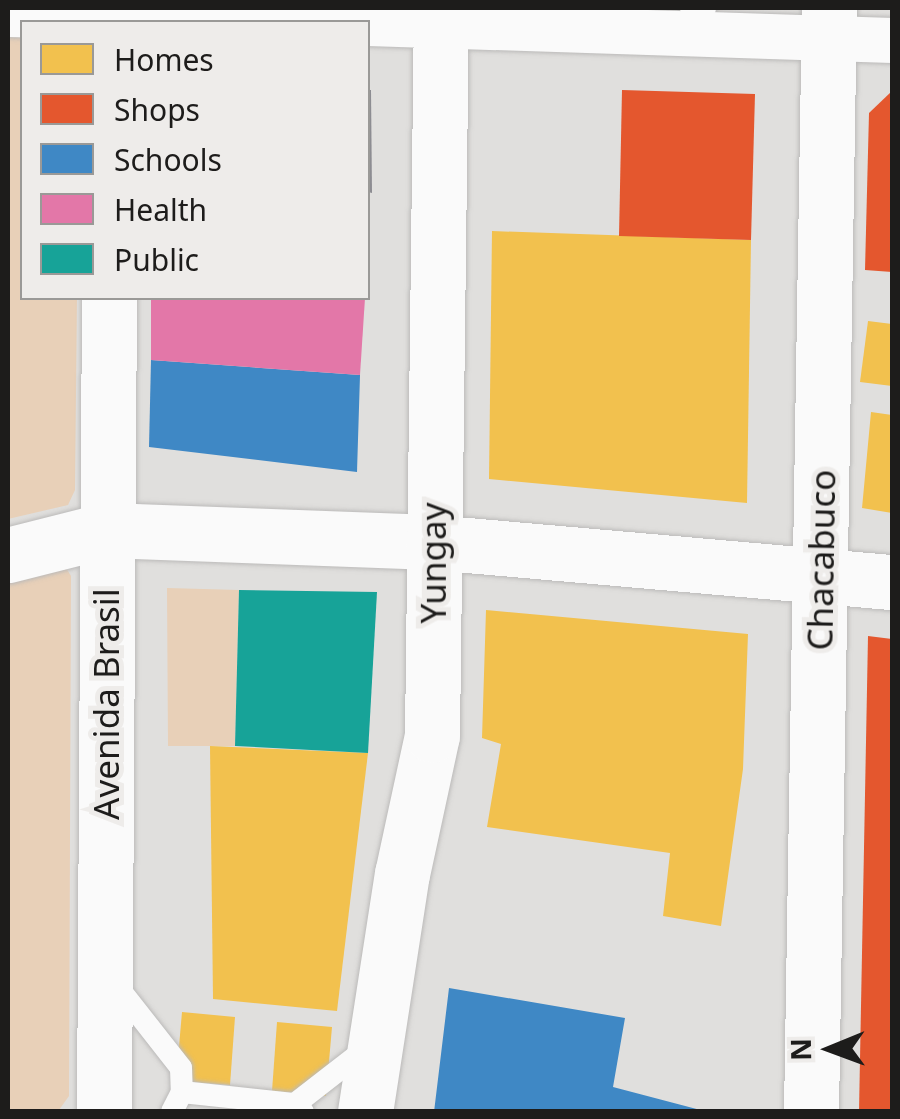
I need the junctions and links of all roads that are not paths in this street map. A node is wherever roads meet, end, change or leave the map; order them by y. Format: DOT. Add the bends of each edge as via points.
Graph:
graph roads {
  1 [pos="8,14"];
  2 [pos="702,14"];
  3 [pos="107,15"];
  4 [pos="441,16"];
  5 [pos="524,17"];
  6 [pos="268,20"];
  7 [pos="829,21"];
  8 [pos="370,23"];
  9 [pos="892,40"];
  10 [pos="108,300"];
  11 [pos="107,530"];
  12 [pos="433,542"];
  13 [pos="8,555"];
  14 [pos="820,574"];
  15 [pos="892,582"];
  16 [pos="108,972"];
  17 [pos="376,1041"];
  18 [pos="178,1102"];
  19 [pos="299,1108"];
  20 [pos="104,1112"];
  21 [pos="365,1112"];
  22 [pos="811,1112"];
  1 -- 3 [label="street"];
  2 -- 5 [label="street"];
  2 -- 7 [label="street"];
  3 -- 6 [label="street"];
  4 -- 5 [label="street"];
  4 -- 8 [label="street"];
  4 -- 12 [label="street, Yungay"];
  7 -- 9 [label="street"];
  7 -- 14 [label="street, Chacabuco"];
  10 -- 11 [label="street, Avenida Brasil"];
  11 -- 12 [label="street"];
  11 -- 13 [label="street"];
  11 -- 16 [label="street, Avenida Brasil"];
  12 -- 14 [label="street"];
  12 -- 17 [label="street, Yungay" via="432,734"];
  14 -- 15 [label="street"];
  14 -- 22 [label="street, Chacabuco"];
  16 -- 18 [label="lane" via="181,1068"];
  16 -- 20 [label="street, Avenida Brasil"];
  17 -- 19 [label="lane"];
  17 -- 21 [label="street, Yungay"];
  18 -- 19 [label="lane"];
}
